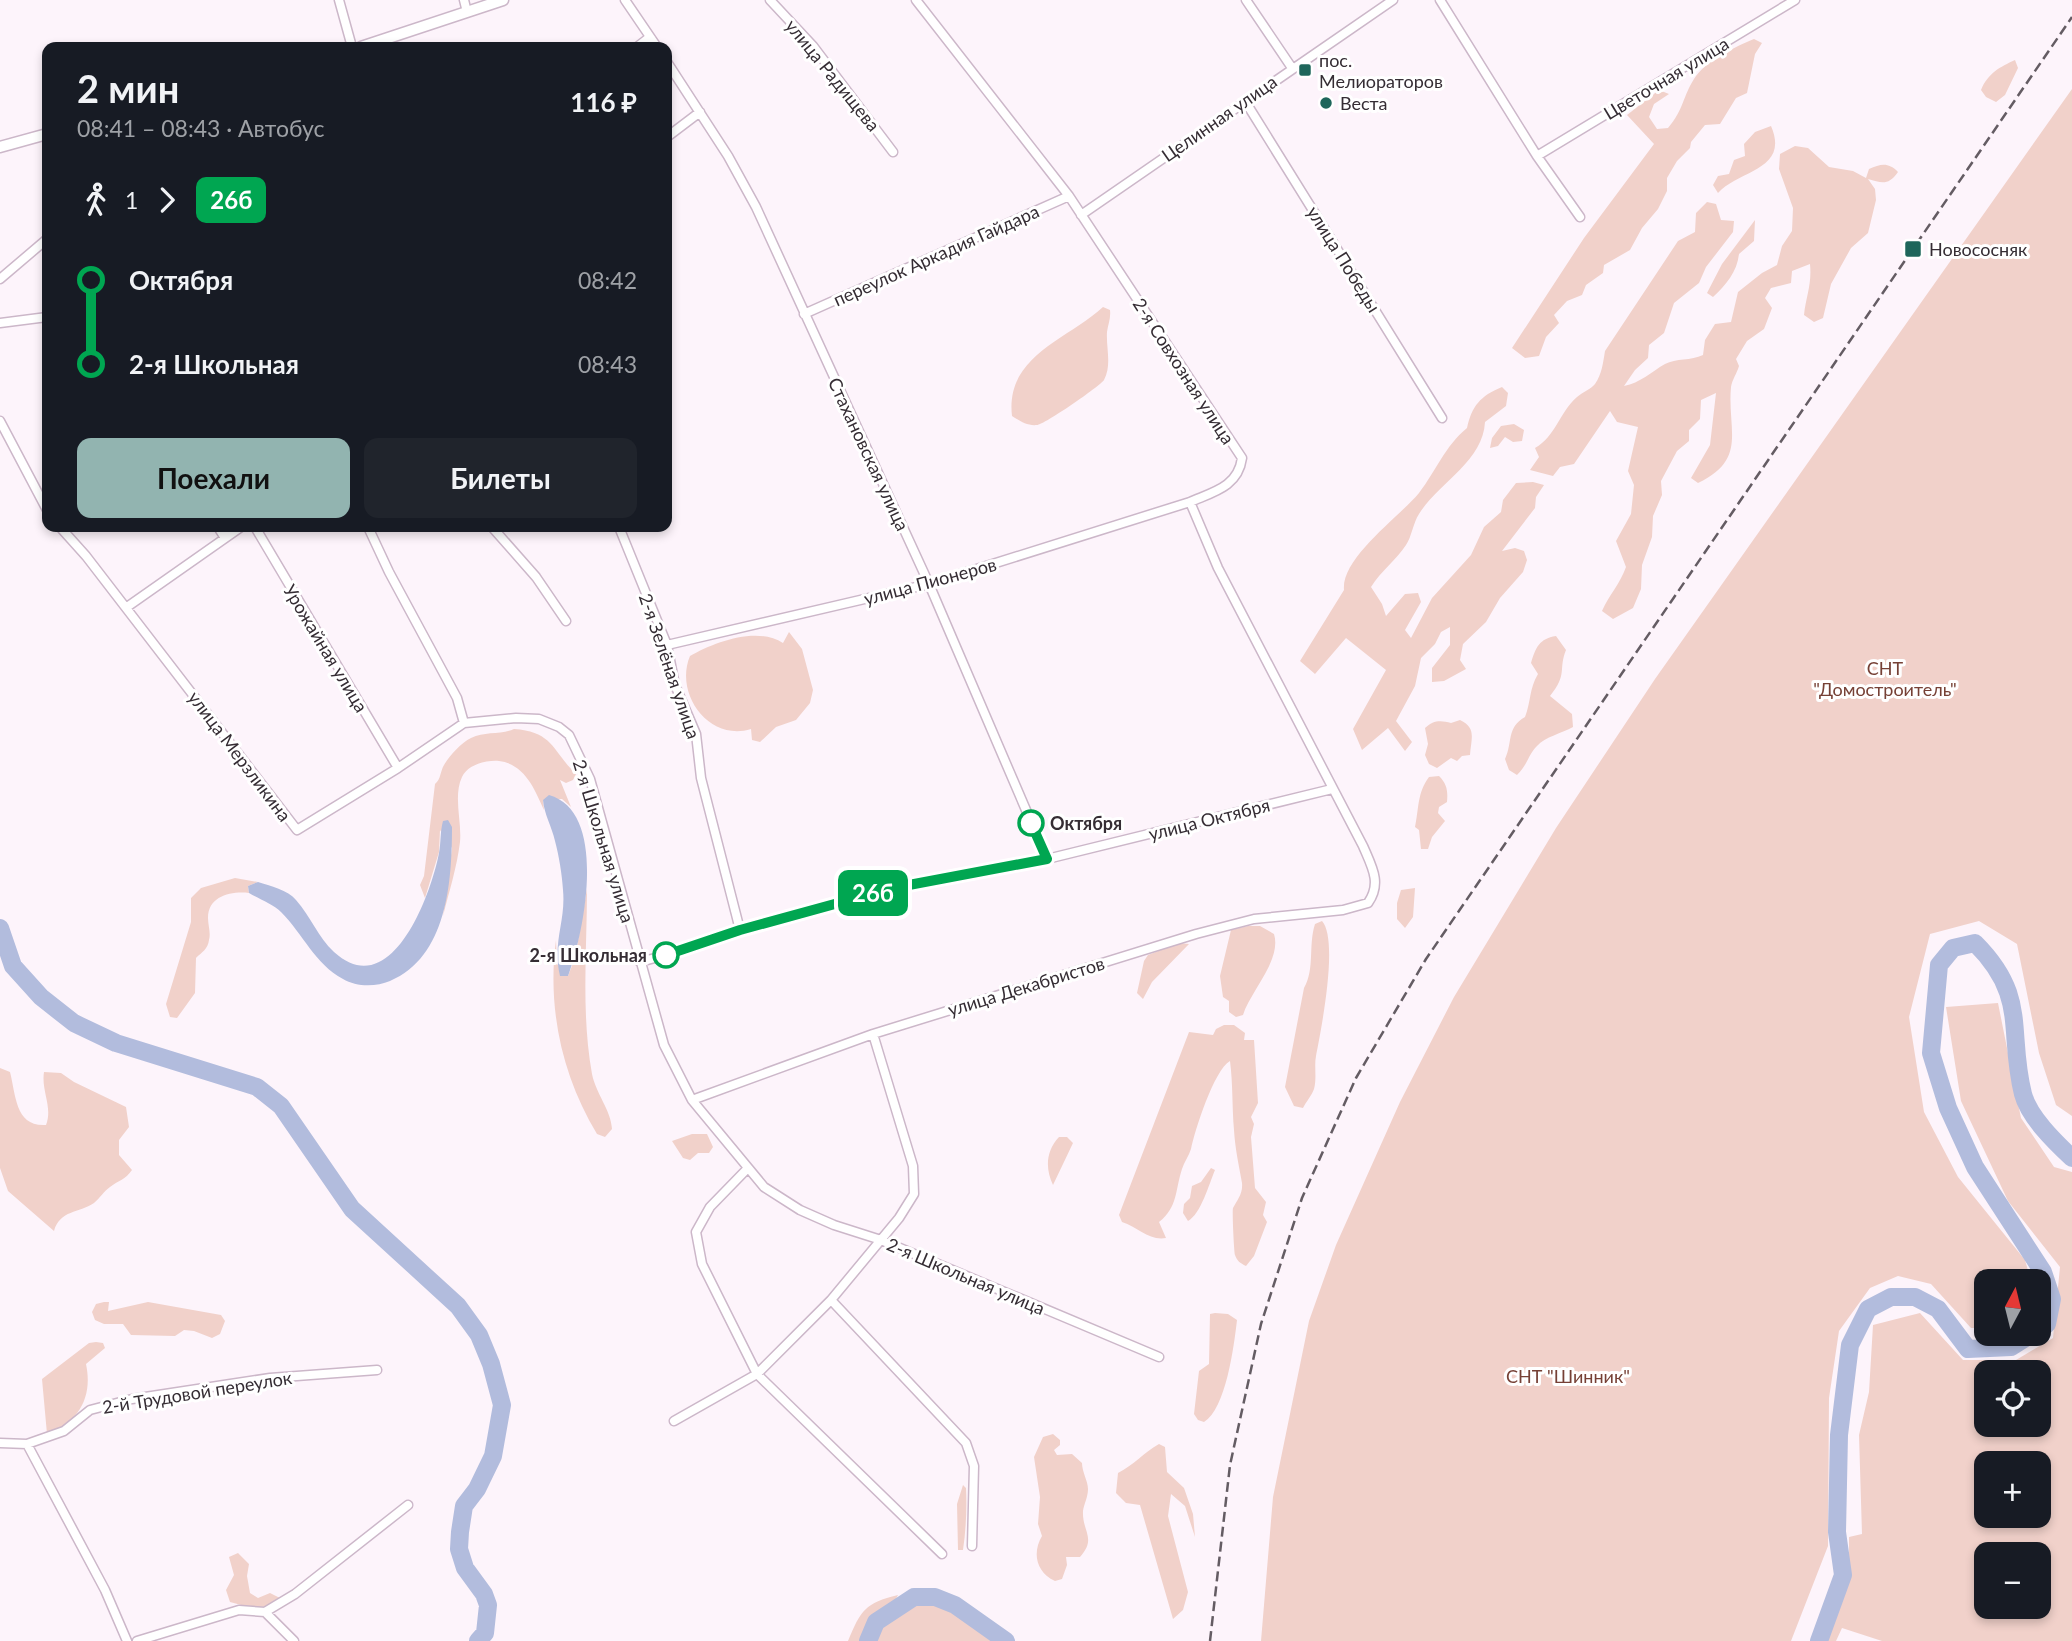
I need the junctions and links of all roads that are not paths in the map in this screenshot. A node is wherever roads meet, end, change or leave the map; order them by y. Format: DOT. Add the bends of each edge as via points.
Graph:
graph roads {
  1 [pos="339,0"];
  2 [pos="464,0"];
  3 [pos="503,0"];
  4 [pos="625,0"];
  5 [pos="770,0"];
  6 [pos="916,0"];
  7 [pos="1246,0"];
  8 [pos="1393,0"];
  9 [pos="1440,0"];
  10 [pos="1795,0"];
  11 [pos="467,12"];
  12 [pos="650,37"];
  13 [pos="351,42"];
  14 [pos="376,42"];
  15 [pos="644,42"];
  16 [pos="654,42"];
  17 [pos="1292,68"];
  18 [pos="672,70"];
  19 [pos="1245,101"];
  20 [pos="700,113"];
  21 [pos="672,133"];
  22 [pos="42,135"];
  23 [pos="0,147"];
  24 [pos="893,152"];
  25 [pos="1537,156"];
  26 [pos="1069,196"];
  27 [pos="1081,215"];
  28 [pos="1580,217"];
  29 [pos="42,243"];
  30 [pos="0,279"];
  31 [pos="804,314"];
  32 [pos="42,318"];
  33 [pos="0,323"];
  34 [pos="1442,418"];
  35 [pos="0,421"];
  36 [pos="42,501"];
  37 [pos="1190,502"];
  38 [pos="64,532"];
  39 [pos="221,532"];
  40 [pos="234,532"];
  41 [pos="258,532"];
  42 [pos="370,532"];
  43 [pos="496,532"];
  44 [pos="621,532"];
  45 [pos="225,538"];
  46 [pos="929,584"];
  47 [pos="127,607"];
  48 [pos="566,621"];
  49 [pos="667,645"];
  50 [pos="464,723"];
  51 [pos="398,768"];
  52 [pos="1332,789"];
  53 [pos="1047,859"];
  54 [pos="740,930"];
  55 [pos="640,962"];
  56 [pos="873,1034"];
  57 [pos="692,1100"];
  58 [pos="747,1169"];
  59 [pos="881,1240"];
  60 [pos="831,1300"];
  61 [pos="1159,1357"];
  62 [pos="377,1370"];
  63 [pos="757,1374"];
  64 [pos="674,1421"];
  65 [pos="0,1443"];
  66 [pos="27,1444"];
  67 [pos="408,1505"];
  68 [pos="972,1546"];
  69 [pos="942,1555"];
  70 [pos="265,1612"];
  71 [pos="127,1641"];
  72 [pos="137,1641"];
  73 [pos="294,1641"];
  1 -- 13 [label="street"];
  2 -- 11 [label="street"];
  3 -- 11 [label="street"];
  4 -- 12 [label="street"];
  5 -- 24 [label="street, улица Радищева" via="813,46"];
  6 -- 26 [label="street, 2-я Совхозная улица"];
  7 -- 17 [label="street"];
  8 -- 17 [label="street, Целинная улица"];
  9 -- 25 [label="street"];
  10 -- 25 [label="street, Цветочная улица"];
  11 -- 14 [label="street"];
  12 -- 15 [label="street"];
  12 -- 16 [label="street"];
  17 -- 19 [label="street, Целинная улица"];
  18 -- 20 [label="street, Стахановская улица"];
  19 -- 27 [label="street, Целинная улица"];
  19 -- 34 [label="street, улица Победы"];
  20 -- 21 [label="street"];
  20 -- 31 [label="street, Стахановская улица" via="756,207"];
  22 -- 23 [label="street"];
  25 -- 28 [label="street"];
  26 -- 27 [label="street, 2-я Совхозная улица"];
  26 -- 31 [label="street, переулок Аркадия Гайдара"];
  27 -- 37 [label="street, 2-я Совхозная улица" via="1242,458 1240,472 1227,487"];
  29 -- 30 [label="street"];
  31 -- 46 [label="street, Стахановская улица"];
  32 -- 33 [label="street"];
  35 -- 36 [label="street"];
  37 -- 46 [label="street, улица Пионеров"];
  37 -- 52 [label="street" via="1218,568"];
  38 -- 47 [label="street, улица Мерзликина"];
  39 -- 45 [label="street"];
  40 -- 45 [label="street"];
  41 -- 51 [label="street, Урожайная улица"];
  42 -- 50 [label="street" via="457,698"];
  43 -- 48 [label="street"];
  44 -- 49 [label="street, 2-я Зелёная улица"];
  45 -- 47 [label="street"];
  46 -- 49 [label="street, улица Пионеров"];
  46 -- 53 [label="street, Стахановская улица"];
  47 -- 51 [label="street, улица Мерзликина" via="297,830"];
  49 -- 54 [label="street, 2-я Зелёная улица" via="679,695 696,734 701,778"];
  50 -- 51 [label="street, улица Мерзликина"];
  50 -- 55 [label="street, 2-я Школьная улица" via="539,719 569,735 590,779"];
  52 -- 53 [label="street, улица Октября"];
  52 -- 56 [label="street, улица Декабристов" via="1373,870 1375,892 1368,903 1254,919 1196,934"];
  53 -- 54 [label="street, улица Октября" via="893,888"];
  54 -- 55 [label="street, улица Октября"];
  55 -- 57 [label="street, 2-я Школьная улица" via="664,1045"];
  56 -- 57 [label="street, улица Декабристов"];
  56 -- 59 [label="street" via="913,1167 914,1194"];
  57 -- 58 [label="street, 2-я Школьная улица"];
  58 -- 59 [label="street, 2-я Школьная улица" via="764,1187 800,1210"];
  58 -- 63 [label="street" via="710,1207 696,1232 702,1264"];
  59 -- 60 [label="street"];
  59 -- 61 [label="street, 2-я Школьная улица"];
  60 -- 63 [label="street"];
  60 -- 68 [label="street" via="966,1443 974,1466"];
  62 -- 66 [label="street, 2-й Трудовой переулок" via="270,1378 132,1399 90,1410 64,1431"];
  63 -- 64 [label="street"];
  63 -- 69 [label="street"];
  65 -- 66 [label="street"];
  66 -- 71 [label="street"];
  67 -- 70 [label="street" via="295,1594"];
  70 -- 72 [label="street" via="239,1610"];
  70 -- 73 [label="street"];
}
